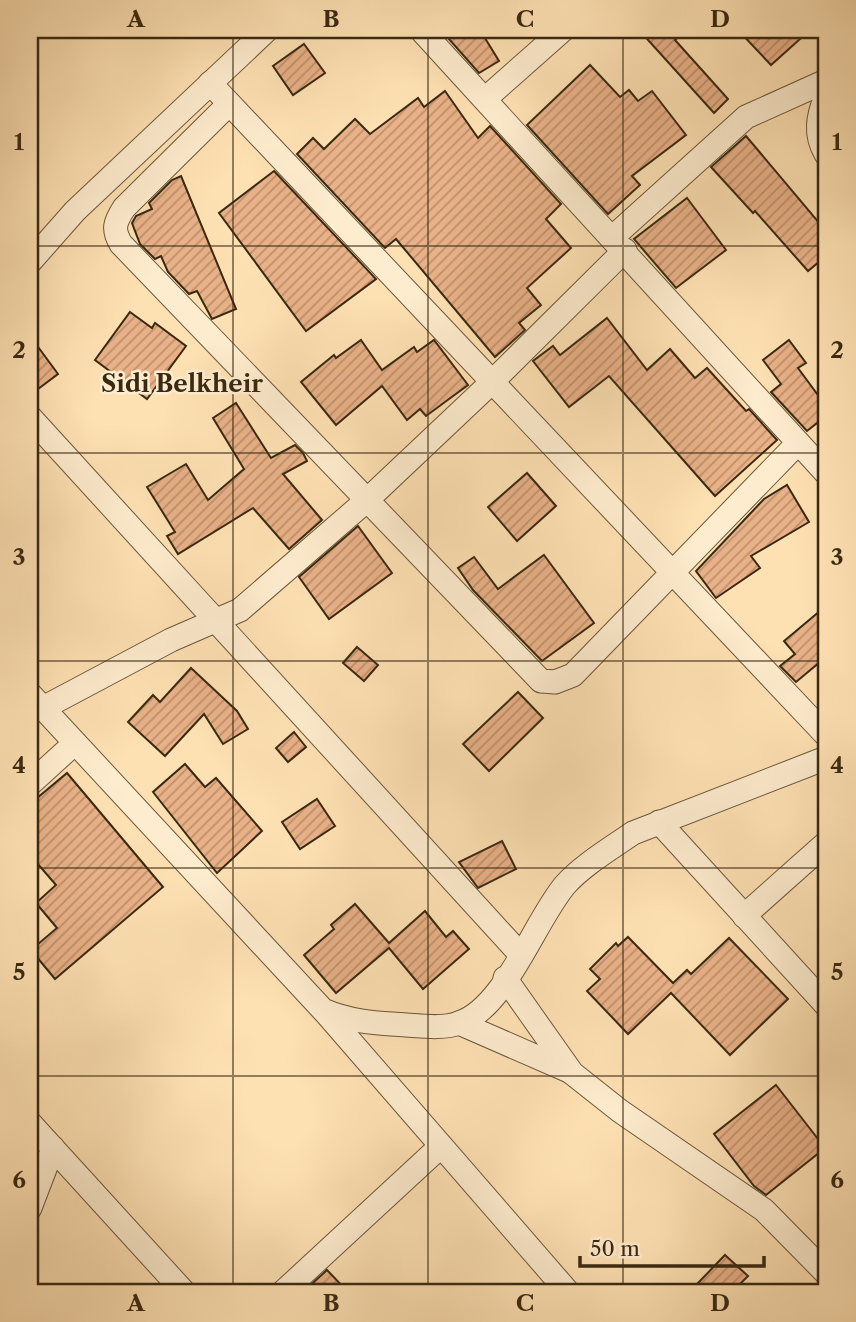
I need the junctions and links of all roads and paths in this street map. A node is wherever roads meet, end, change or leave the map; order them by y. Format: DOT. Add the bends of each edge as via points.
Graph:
graph roads {
  1 [pos="267,30"];
  2 [pos="421,30"];
  3 [pos="563,30"];
  4 [pos="826,81"];
  5 [pos="210,83"];
  6 [pos="826,96"];
  7 [pos="485,99"];
  8 [pos="229,104"];
  9 [pos="823,141"];
  10 [pos="619,243"];
  11 [pos="30,262"];
  12 [pos="491,383"];
  13 [pos="30,417"];
  14 [pos="798,443"];
  15 [pos="826,473"];
  16 [pos="366,501"];
  17 [pos="673,572"];
  18 [pos="218,622"];
  19 [pos="36,701"];
  20 [pos="826,736"];
  21 [pos="75,743"];
  22 [pos="826,758"];
  23 [pos="30,783"];
  24 [pos="659,822"];
  25 [pos="826,843"];
  26 [pos="744,916"];
  27 [pos="520,954"];
  28 [pos="505,978"];
  29 [pos="826,1005"];
  30 [pos="323,1010"];
  31 [pos="459,1023"];
  32 [pos="572,1073"];
  33 [pos="30,1123"];
  34 [pos="441,1146"];
  35 [pos="53,1148"];
  36 [pos="30,1208"];
  37 [pos="826,1273"];
  38 [pos="184,1292"];
  39 [pos="283,1292"];
  40 [pos="568,1292"];
  1 -- 5 [label="street"];
  2 -- 7 [label="street"];
  3 -- 7 [label="street"];
  4 -- 10 [label="street" via="746,117"];
  5 -- 8 [label="street"];
  5 -- 11 [label="street" via="75,211"];
  6 -- 9 [label="street" via="818,114"];
  7 -- 10 [label="street"];
  8 -- 12 [label="street"];
  8 -- 16 [label="street" via="124,208 114,233"];
  10 -- 12 [label="street"];
  10 -- 14 [label="street"];
  12 -- 16 [label="street"];
  12 -- 17 [label="street"];
  13 -- 18 [label="street"];
  14 -- 15 [label="street"];
  14 -- 17 [label="street"];
  16 -- 17 [label="street" via="541,681 555,682 573,675"];
  16 -- 18 [label="street" via="240,610"];
  17 -- 20 [label="street"];
  18 -- 19 [label="street"];
  18 -- 27 [label="street"];
  19 -- 21 [label="street"];
  21 -- 23 [label="street"];
  21 -- 30 [label="street"];
  22 -- 24 [label="street"];
  24 -- 26 [label="street"];
  24 -- 27 [label="street" via="632,833 566,884"];
  25 -- 26 [label="street"];
  26 -- 29 [label="street"];
  27 -- 28 [label="street"];
  28 -- 31 [label="street" via="495,995"];
  28 -- 32 [label="street"];
  30 -- 31 [label="street" via="368,1023"];
  30 -- 34 [label="street"];
  31 -- 32 [label="street"];
  32 -- 37 [label="street" via="764,1210"];
  33 -- 35 [label="street"];
  34 -- 39 [label="street"];
  34 -- 40 [label="street"];
  35 -- 36 [label="street"];
  35 -- 38 [label="street"];
}
